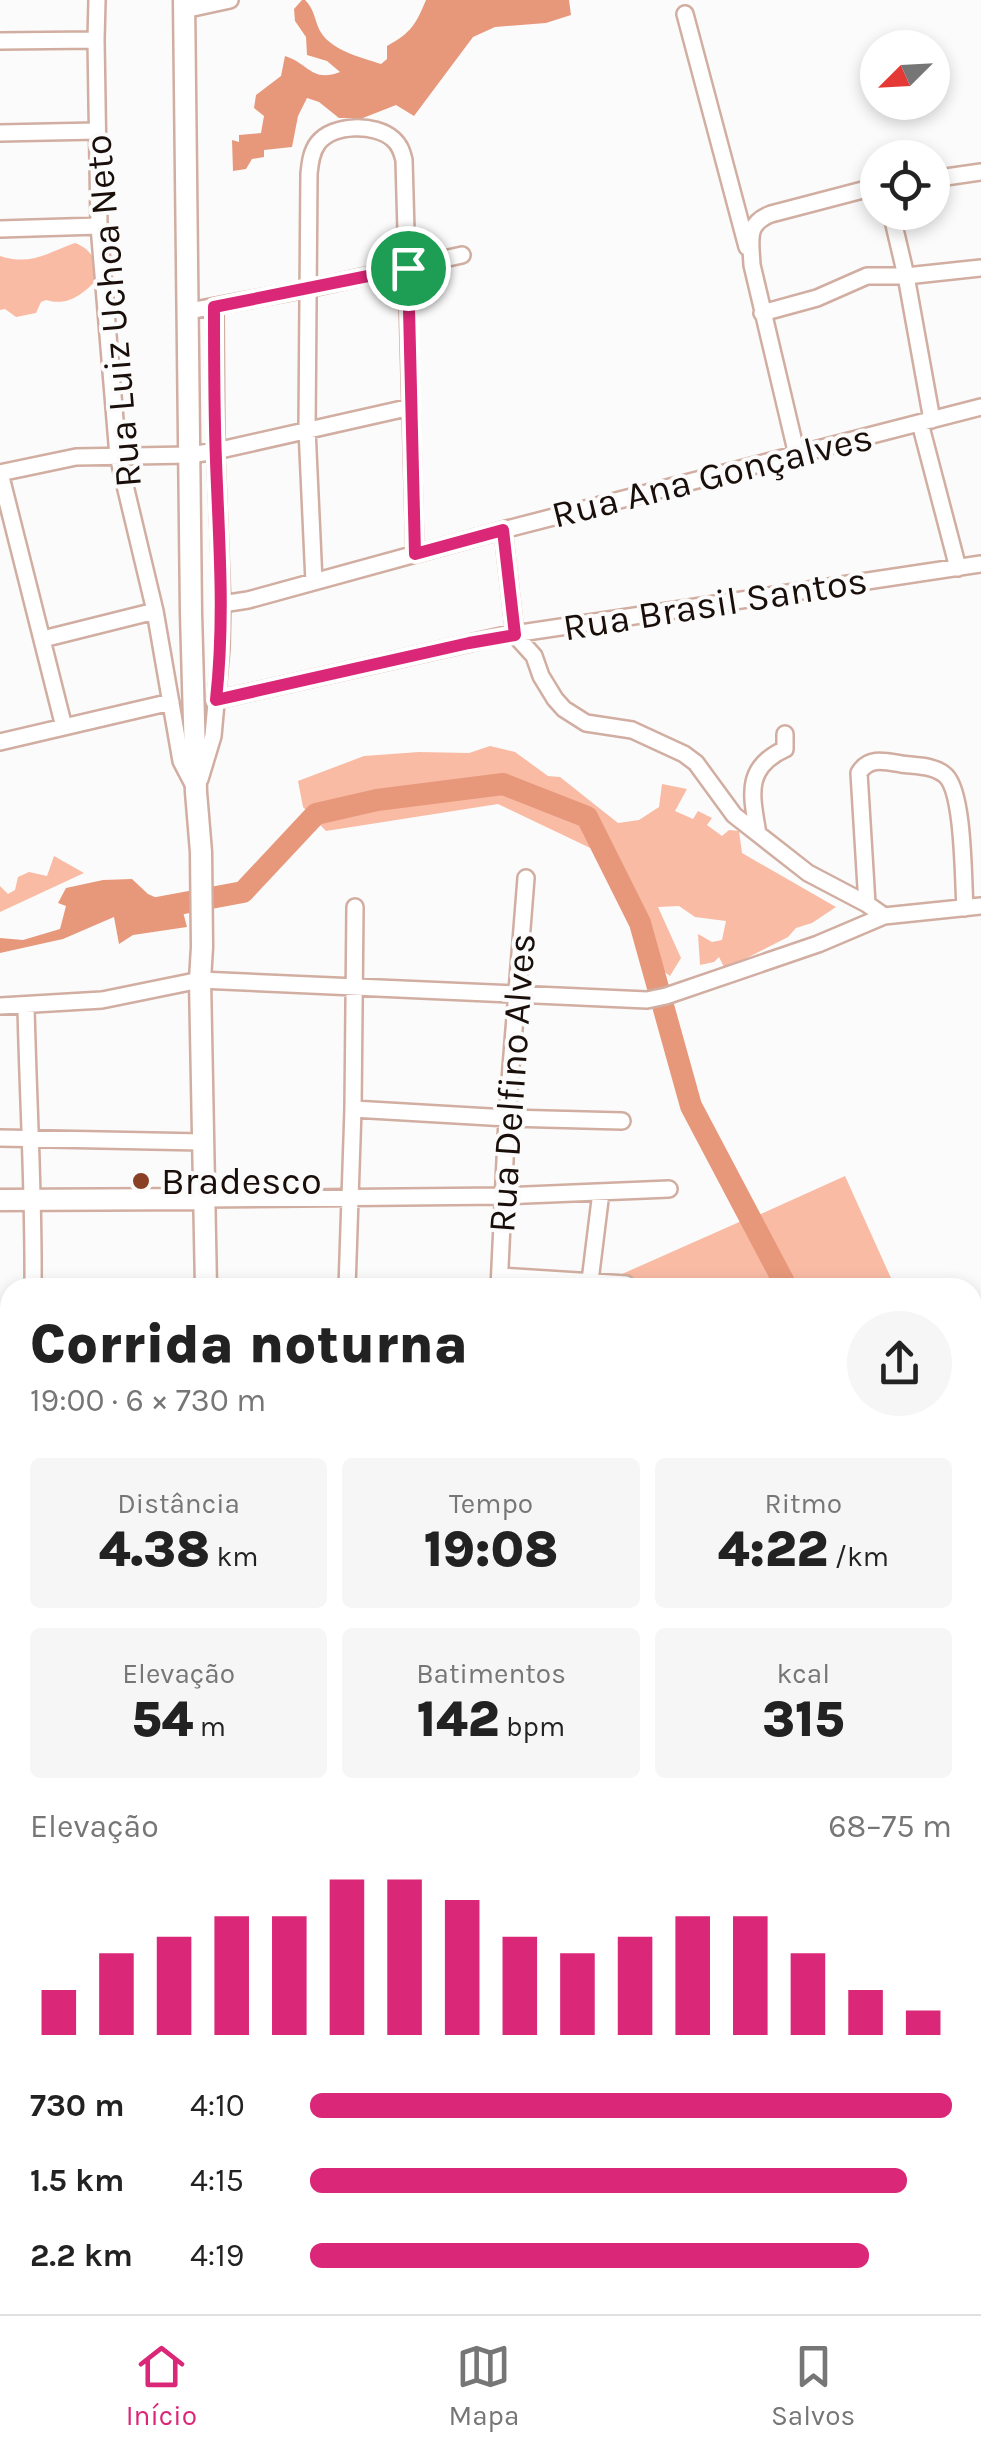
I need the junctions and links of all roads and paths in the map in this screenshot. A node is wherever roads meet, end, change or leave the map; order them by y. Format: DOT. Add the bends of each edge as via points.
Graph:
graph roads {
  1 [pos="97,0"];
  2 [pos="230,0"];
  3 [pos="184,5"];
  4 [pos="684,14"];
  5 [pos="96,40"];
  6 [pos="0,41"];
  7 [pos="97,131"];
  8 [pos="0,133"];
  9 [pos="981,172"];
  10 [pos="950,176"];
  11 [pos="860,191"];
  12 [pos="98,226"];
  13 [pos="0,229"];
  14 [pos="895,230"];
  15 [pos="462,255"];
  16 [pos="752,265"];
  17 [pos="408,268"];
  18 [pos="981,268"];
  19 [pos="906,276"];
  20 [pos="307,290"];
  21 [pos="214,307"];
  22 [pos="189,312"];
  23 [pos="762,313"];
  24 [pos="410,407"];
  25 [pos="981,407"];
  26 [pos="926,421"];
  27 [pos="307,429"];
  28 [pos="216,451"];
  29 [pos="190,454"];
  30 [pos="797,455"];
  31 [pos="118,456"];
  32 [pos="0,473"];
  33 [pos="503,530"];
  34 [pos="415,554"];
  35 [pos="981,564"];
  36 [pos="958,568"];
  37 [pos="314,582"];
  38 [pos="222,604"];
  39 [pos="155,610"];
  40 [pos="515,635"];
  41 [pos="43,639"];
  42 [pos="216,700"];
  43 [pos="170,702"];
  44 [pos="64,727"];
  45 [pos="784,734"];
  46 [pos="0,742"];
  47 [pos="196,792"];
  48 [pos="758,834"];
  49 [pos="526,878"];
  50 [pos="867,904"];
  51 [pos="355,907"];
  52 [pos="973,907"];
  53 [pos="884,916"];
  54 [pos="200,980"];
  55 [pos="353,988"];
  56 [pos="516,994"];
  57 [pos="0,1006"];
  58 [pos="26,1006"];
  59 [pos="353,1109"];
  60 [pos="508,1118"];
  61 [pos="622,1121"];
  62 [pos="0,1138"];
  63 [pos="29,1138"];
  64 [pos="202,1142"];
  65 [pos="668,1189"];
  66 [pos="600,1192"];
  67 [pos="503,1196"];
  68 [pos="34,1199"];
  69 [pos="203,1199"];
  70 [pos="348,1199"];
  71 [pos="0,1200"];
  72 [pos="33,1278"];
  73 [pos="206,1278"];
  74 [pos="347,1278"];
  75 [pos="499,1278"];
  76 [pos="590,1278"];
  1 -- 5 [label="street, Rua Luiz Uchoa Neto"];
  2 -- 3 [label="street"];
  3 -- 22 [label="main road"];
  4 -- 16 [label="street"];
  5 -- 6 [label="street"];
  5 -- 7 [label="street, Rua Luiz Uchoa Neto"];
  7 -- 8 [label="street"];
  7 -- 12 [label="street, Rua Luiz Uchoa Neto"];
  9 -- 10 [label="street"];
  11 -- 16 [label="street" via="760,219 751,236"];
  12 -- 13 [label="street"];
  12 -- 31 [label="street, Rua Luiz Uchoa Neto"];
  14 -- 19 [label="street"];
  15 -- 17 [label="street"];
  16 -- 23 [label="street"];
  17 -- 20 [label="street"];
  17 -- 20 [label="street" via="398,144 366,129 340,130 316,146 309,174"];
  17 -- 24 [label="street"];
  18 -- 19 [label="street"];
  19 -- 23 [label="street" via="867,276"];
  19 -- 26 [label="street"];
  20 -- 21 [label="street"];
  20 -- 27 [label="street"];
  21 -- 22 [label="street"];
  21 -- 28 [label="street"];
  22 -- 29 [label="main road"];
  23 -- 30 [label="street"];
  24 -- 27 [label="street"];
  24 -- 34 [label="street"];
  25 -- 26 [label="street, Rua Ana Gonçalves"];
  26 -- 30 [label="street, Rua Ana Gonçalves"];
  26 -- 36 [label="street"];
  27 -- 28 [label="street"];
  27 -- 37 [label="street"];
  28 -- 29 [label="street"];
  28 -- 38 [label="street"];
  29 -- 31 [label="street"];
  29 -- 47 [label="main road"];
  30 -- 33 [label="street, Rua Ana Gonçalves"];
  31 -- 32 [label="street" via="63,458"];
  31 -- 39 [label="street, Rua Luiz Uchoa Neto"];
  32 -- 41 [label="street"];
  33 -- 34 [label="street, Rua Ana Gonçalves"];
  33 -- 40 [label="street"];
  34 -- 37 [label="street, Rua Ana Gonçalves"];
  35 -- 36 [label="street, Rua Brasil Santos"];
  36 -- 40 [label="street, Rua Brasil Santos"];
  37 -- 38 [label="street, Rua Ana Gonçalves"];
  38 -- 42 [label="street"];
  39 -- 41 [label="street"];
  39 -- 43 [label="street, Rua Luiz Uchoa Neto"];
  40 -- 42 [label="street, Rua Brasil Santos"];
  40 -- 48 [label="street" via="568,713 595,726 632,730 684,754"];
  41 -- 44 [label="street"];
  42 -- 47 [label="street"];
  43 -- 44 [label="street"];
  43 -- 47 [label="street, Rua Luiz Uchoa Neto"];
  44 -- 46 [label="street"];
  45 -- 48 [label="street" via="785,749 762,766 750,788"];
  47 -- 54 [label="main road"];
  48 -- 50 [label="street" via="808,873"];
  49 -- 56 [label="street, Rua Delfino Alves"];
  50 -- 52 [label="street" via="859,774 880,760 946,776 958,803"];
  50 -- 53 [label="street"];
  51 -- 55 [label="street"];
  52 -- 53 [label="street"];
  53 -- 56 [label="street" via="647,1000"];
  54 -- 55 [label="street"];
  54 -- 58 [label="street" via="102,1000"];
  54 -- 64 [label="main road"];
  55 -- 56 [label="street"];
  55 -- 59 [label="street"];
  56 -- 60 [label="street, Rua Delfino Alves"];
  57 -- 58 [label="street"];
  58 -- 63 [label="street"];
  59 -- 60 [label="street"];
  59 -- 70 [label="street"];
  60 -- 61 [label="street"];
  60 -- 67 [label="street, Rua Delfino Alves"];
  62 -- 63 [label="street"];
  63 -- 64 [label="street"];
  63 -- 68 [label="street"];
  64 -- 69 [label="main road"];
  65 -- 66 [label="street"];
  66 -- 67 [label="street"];
  66 -- 76 [label="street"];
  67 -- 70 [label="street"];
  67 -- 75 [label="street, Rua Delfino Alves"];
  68 -- 69 [label="main road"];
  68 -- 71 [label="main road"];
  68 -- 72 [label="street"];
  69 -- 70 [label="street"];
  69 -- 73 [label="main road"];
  70 -- 74 [label="street"];
}
